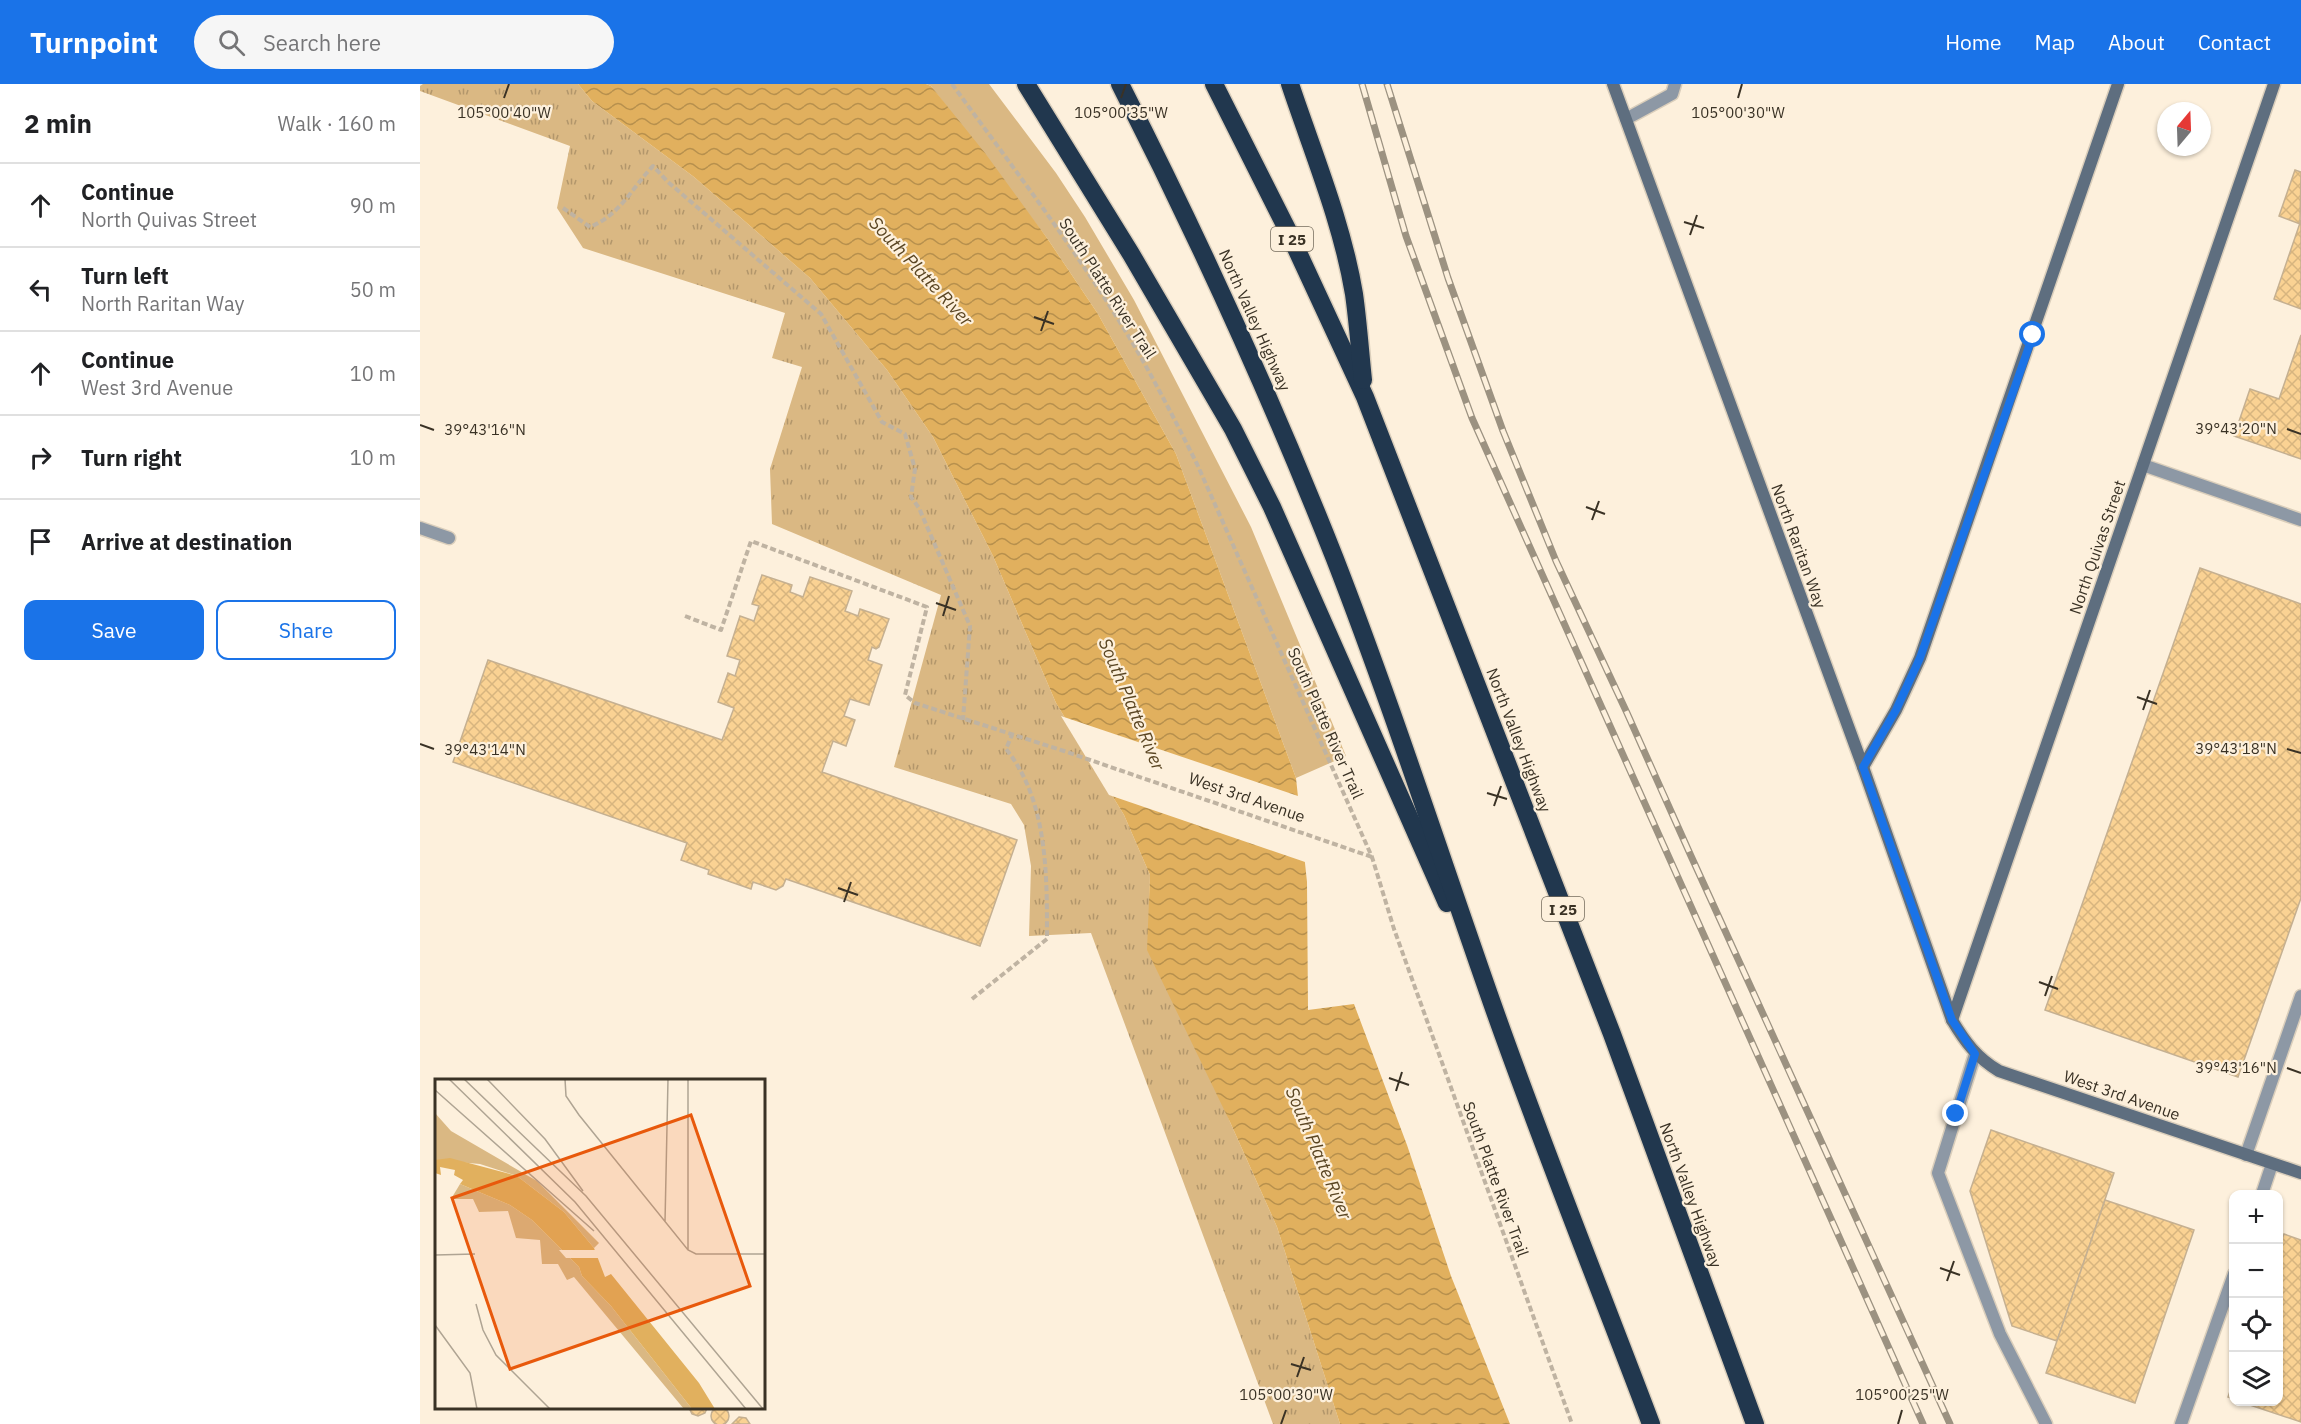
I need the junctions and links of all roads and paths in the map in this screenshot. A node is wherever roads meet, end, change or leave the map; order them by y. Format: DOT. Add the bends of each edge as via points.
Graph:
graph roads {
  1 [pos="952,84"];
  2 [pos="1026,84"];
  3 [pos="1120,84"];
  4 [pos="1214,84"];
  5 [pos="1290,84"];
  6 [pos="1613,84"];
  7 [pos="1675,84"];
  8 [pos="2118,84"];
  9 [pos="2274,84"];
  10 [pos="1626,119"];
  11 [pos="563,208"];
  12 [pos="1365,397"];
  13 [pos="2143,465"];
  14 [pos="2301,520"];
  15 [pos="420,528"];
  16 [pos="449,538"];
  17 [pos="685,616"];
  18 [pos="963,720"];
  19 [pos="1012,735"];
  20 [pos="1863,767"];
  21 [pos="1372,857"];
  22 [pos="2301,996"];
  23 [pos="972,999"];
  24 [pos="1493,1006"];
  25 [pos="1952,1020"];
  26 [pos="1975,1054"];
  27 [pos="2246,1155"];
  28 [pos="2272,1164"];
  29 [pos="2301,1173"];
  30 [pos="2263,1190"];
  31 [pos="2229,1289"];
  32 [pos="1572,1424"];
  33 [pos="1651,1424"];
  34 [pos="1755,1424"];
  35 [pos="2046,1424"];
  36 [pos="2181,1424"];
  1 -- 21 [label="path, South Platte River Trail" via="1079,262 1167,405"];
  2 -- 24 [label="highway" via="1233,429 1272,507"];
  3 -- 24 [label="highway, North Valley Highway" via="1246,344 1313,506 1397,726"];
  4 -- 12 [label="highway, North Valley Highway / I 25"];
  5 -- 12 [label="highway" via="1346,260 1354,294"];
  6 -- 10 [label="street, North Raritan Way"];
  7 -- 10 [label="street" via="1672,94"];
  8 -- 20 [label="street" via="1920,658"];
  9 -- 13 [label="street, North Quivas Street"];
  10 -- 20 [label="street, North Raritan Way"];
  11 -- 18 [label="path" via="590,227 600,223 624,204 653,166 820,314 882,422 905,434 915,469 911,496 970,626"];
  12 -- 34 [label="highway, North Valley Highway / I 25" via="1612,1034"];
  13 -- 14 [label="street"];
  13 -- 25 [label="street, North Quivas Street"];
  15 -- 16 [label="street"];
  17 -- 18 [label="path, West 3rd Avenue" via="721,630 751,541 762,545 927,607 905,695 915,703"];
  18 -- 19 [label="path, West 3rd Avenue"];
  19 -- 21 [label="path, West 3rd Avenue"];
  19 -- 23 [label="path" via="1006,749 1019,765 1036,810 1047,885 1047,939"];
  20 -- 25 [label="street, North Raritan Way"];
  21 -- 32 [label="path, South Platte River Trail" via="1394,929"];
  22 -- 27 [label="street"];
  24 -- 33 [label="highway, North Valley Highway"];
  25 -- 26 [label="street, West 3rd Avenue"];
  26 -- 27 [label="street, West 3rd Avenue" via="1999,1071"];
  26 -- 35 [label="street" via="1938,1173 2000,1334"];
  27 -- 28 [label="street, West 3rd Avenue"];
  28 -- 29 [label="street, West 3rd Avenue"];
  28 -- 30 [label="street"];
  31 -- 36 [label="street"];
}
